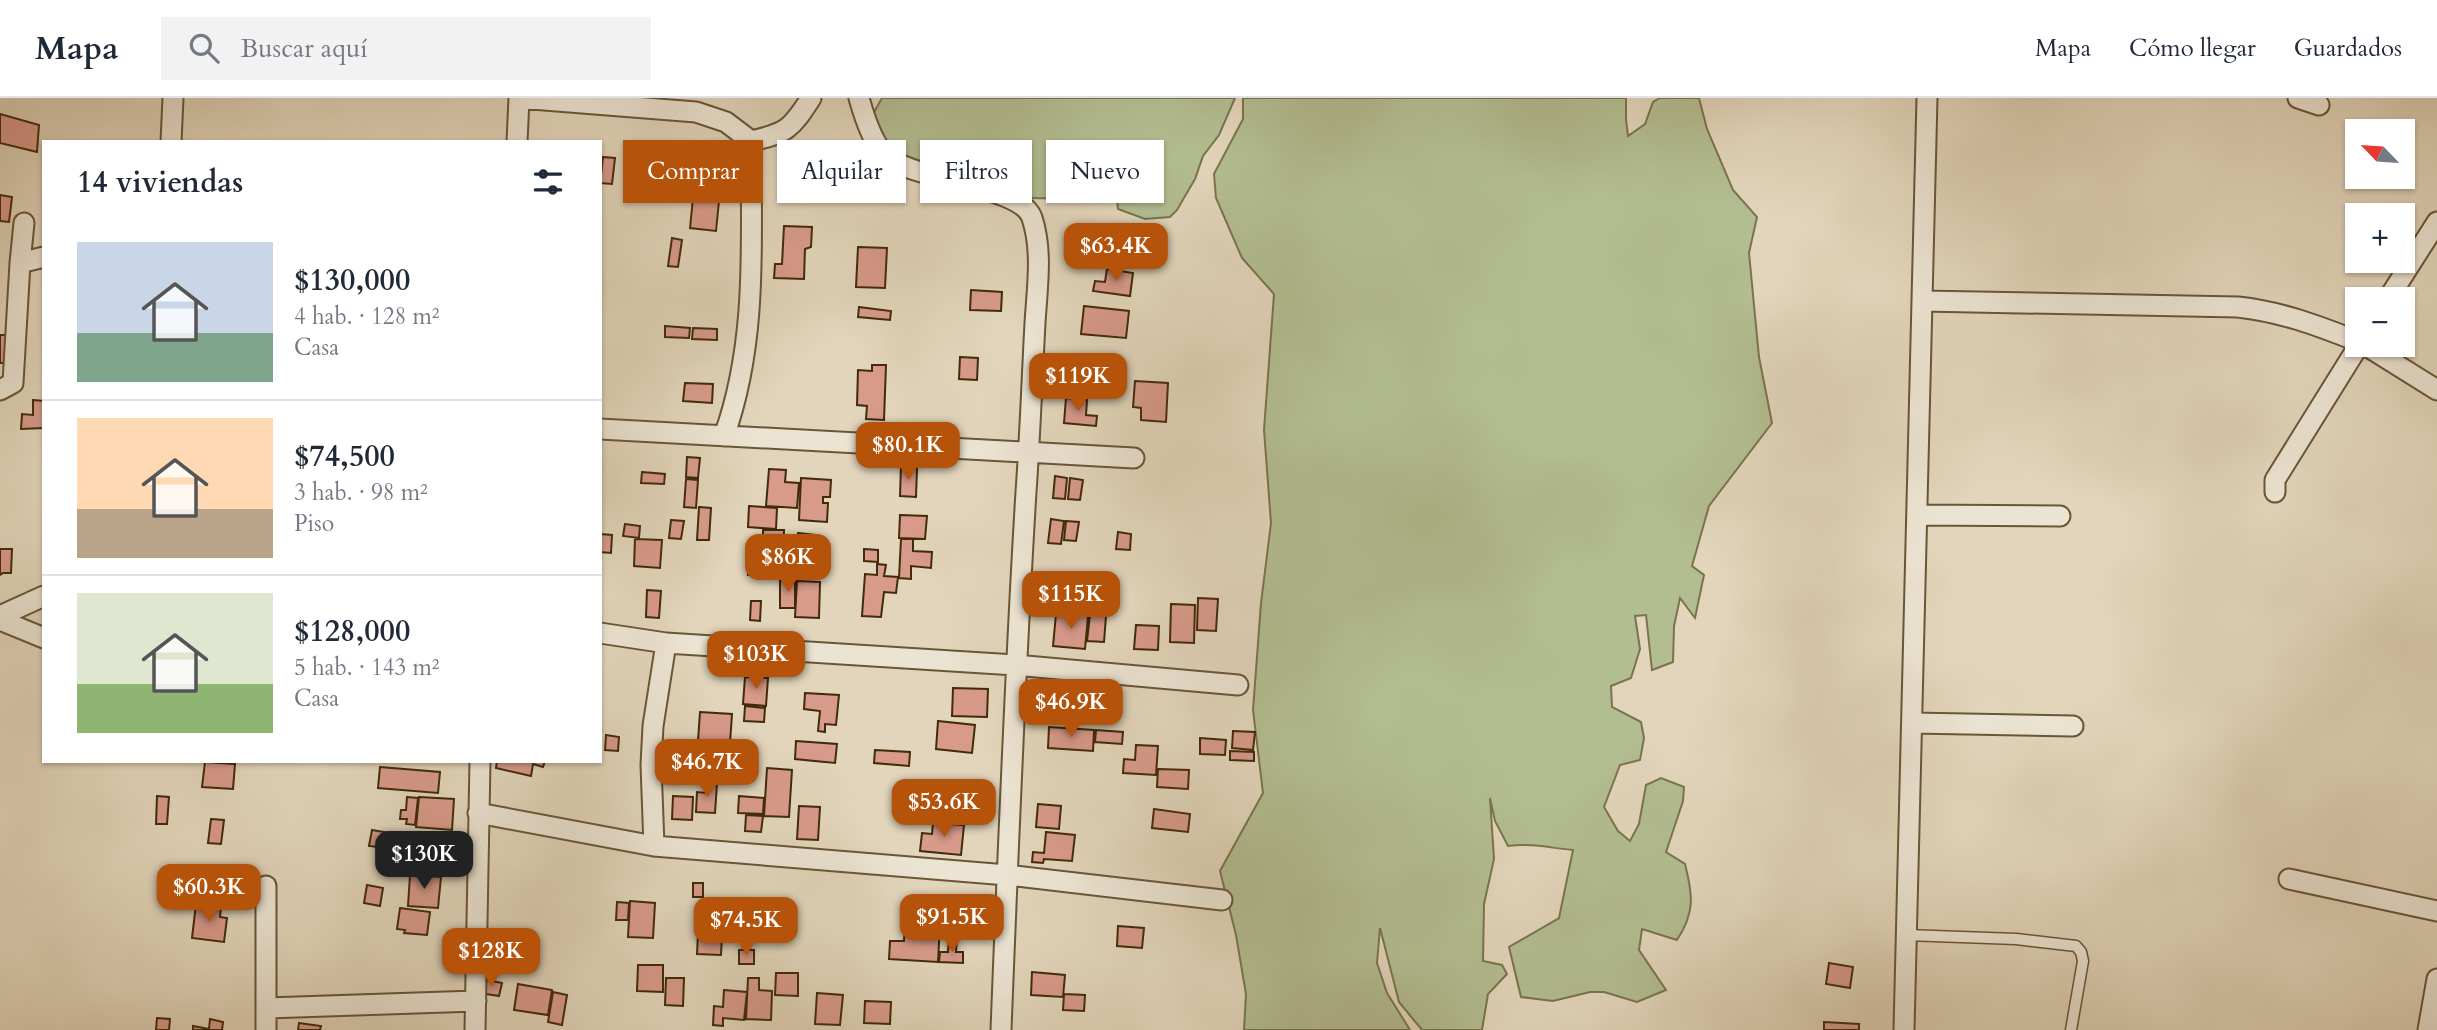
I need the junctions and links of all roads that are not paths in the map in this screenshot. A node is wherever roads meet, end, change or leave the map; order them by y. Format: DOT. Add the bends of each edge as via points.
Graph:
graph roads {
  1 [pos="173,98"];
  2 [pos="519,98"];
  3 [pos="811,98"];
  4 [pos="859,98"];
  5 [pos="1927,98"];
  6 [pos="2298,98"];
  7 [pos="2319,105"];
  8 [pos="171,140"];
  9 [pos="517,140"];
  10 [pos="750,140"];
  11 [pos="754,140"];
  12 [pos="750,203"];
  13 [pos="2437,222"];
  14 [pos="24,223"];
  15 [pos="42,258"];
  16 [pos="20,263"];
  17 [pos="2396,287"];
  18 [pos="1922,302"];
  19 [pos="2345,337"];
  20 [pos="2350,357"];
  21 [pos="2384,357"];
  22 [pos="0,390"];
  23 [pos="2437,390"];
  24 [pos="602,429"];
  25 [pos="724,436"];
  26 [pos="1029,452"];
  27 [pos="1134,458"];
  28 [pos="2275,492"];
  29 [pos="1917,515"];
  30 [pos="2060,516"];
  31 [pos="42,597"];
  32 [pos="0,618"];
  33 [pos="602,633"];
  34 [pos="42,637"];
  35 [pos="666,643"];
  36 [pos="1015,664"];
  37 [pos="1238,685"];
  38 [pos="1912,723"];
  39 [pos="2073,726"];
  40 [pos="480,763"];
  41 [pos="478,813"];
  42 [pos="654,846"];
  43 [pos="1007,875"];
  44 [pos="2289,879"];
  45 [pos="266,886"];
  46 [pos="1222,900"];
  47 [pos="2437,911"];
  48 [pos="1906,935"];
  49 [pos="2437,979"];
  50 [pos="476,1001"];
  51 [pos="267,1008"];
  52 [pos="266,1030"];
  53 [pos="475,1030"];
  54 [pos="1001,1030"];
  55 [pos="1904,1030"];
  56 [pos="2071,1030"];
  57 [pos="2428,1030"];
  1 -- 8 [label="street"];
  2 -- 9 [label="street"];
  2 -- 10 [label="street" via="696,112 726,122"];
  3 -- 11 [label="street" via="786,131"];
  4 -- 26 [label="street" via="880,149 893,162 981,188 1026,207 1032,217 1038,261"];
  5 -- 18 [label="street"];
  6 -- 7 [label="street"];
  12 -- 25 [label="street" via="743,370"];
  13 -- 17 [label="street"];
  14 -- 16 [label="street"];
  15 -- 16 [label="street"];
  16 -- 22 [label="street" via="13,383"];
  18 -- 19 [label="street" via="2238,307 2297,317"];
  18 -- 29 [label="street"];
  20 -- 28 [label="street" via="2275,480"];
  21 -- 23 [label="street"];
  24 -- 25 [label="street"];
  25 -- 26 [label="street"];
  26 -- 27 [label="street"];
  26 -- 36 [label="street"];
  29 -- 30 [label="street"];
  29 -- 38 [label="street"];
  31 -- 32 [label="street"];
  32 -- 34 [label="street"];
  33 -- 35 [label="street"];
  35 -- 36 [label="street"];
  35 -- 42 [label="street" via="653,726"];
  36 -- 37 [label="street"];
  36 -- 43 [label="street"];
  38 -- 39 [label="street"];
  38 -- 48 [label="street"];
  40 -- 41 [label="street"];
  41 -- 42 [label="street"];
  41 -- 50 [label="street"];
  42 -- 43 [label="street"];
  43 -- 46 [label="street"];
  43 -- 54 [label="street"];
  44 -- 47 [label="street"];
  45 -- 51 [label="street"];
  48 -- 55 [label="street"];
  48 -- 56 [label="lane" via="2076,946 2083,961"];
  49 -- 57 [label="street"];
  50 -- 51 [label="street"];
  50 -- 53 [label="street"];
  51 -- 52 [label="street"];
}
